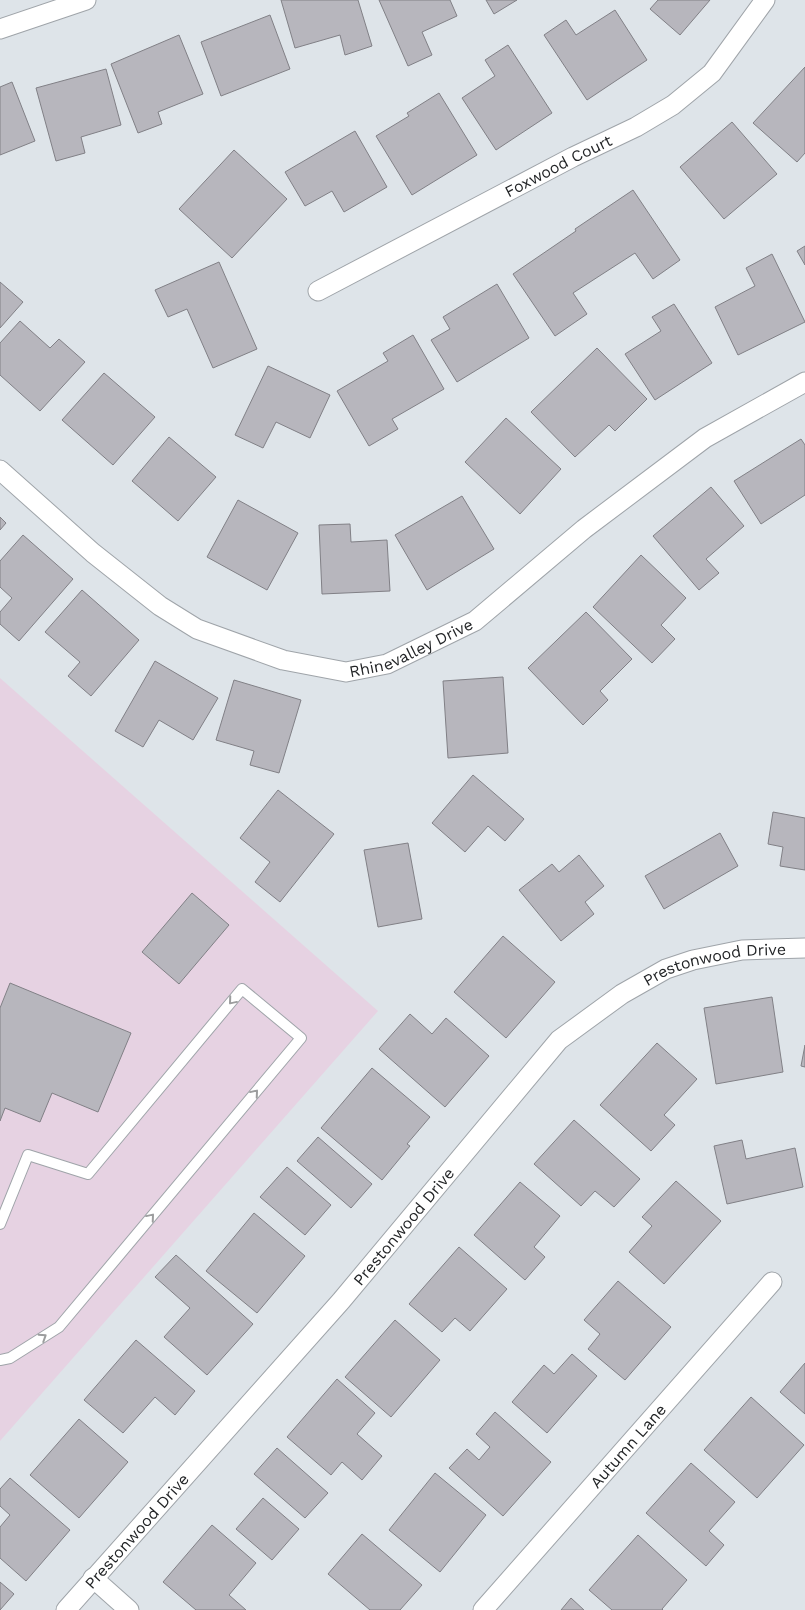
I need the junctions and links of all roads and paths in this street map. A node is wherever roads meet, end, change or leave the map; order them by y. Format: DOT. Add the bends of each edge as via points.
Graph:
graph roads {
  1 [pos="86,0"];
  2 [pos="765,0"];
  3 [pos="0,29"];
  4 [pos="318,291"];
  5 [pos="805,382"];
  6 [pos="0,470"];
  7 [pos="805,948"];
  8 [pos="0,1224"];
  9 [pos="772,1282"];
  10 [pos="0,1360"];
  11 [pos="93,1578"];
  12 [pos="66,1610"];
  13 [pos="129,1610"];
  14 [pos="483,1610"];
  1 -- 3 [label="street"];
  2 -- 4 [label="street, Foxwood Court" via="712,73 673,105"];
  5 -- 6 [label="street, Rhinevalley Drive" via="705,438 584,529 475,621 387,664 346,672 283,660 197,629 160,606 93,553"];
  7 -- 11 [label="street, Prestonwood Drive" via="742,950 666,969 622,994 559,1040 341,1301"];
  10 -- 8 [label="lane, one-way" via="10,1358 59,1327 301,1038 242,989 88,1174 28,1155"];
  9 -- 14 [label="street, Autumn Lane"];
  11 -- 12 [label="street, Prestonwood Drive"];
  11 -- 13 [label="street"];
}
